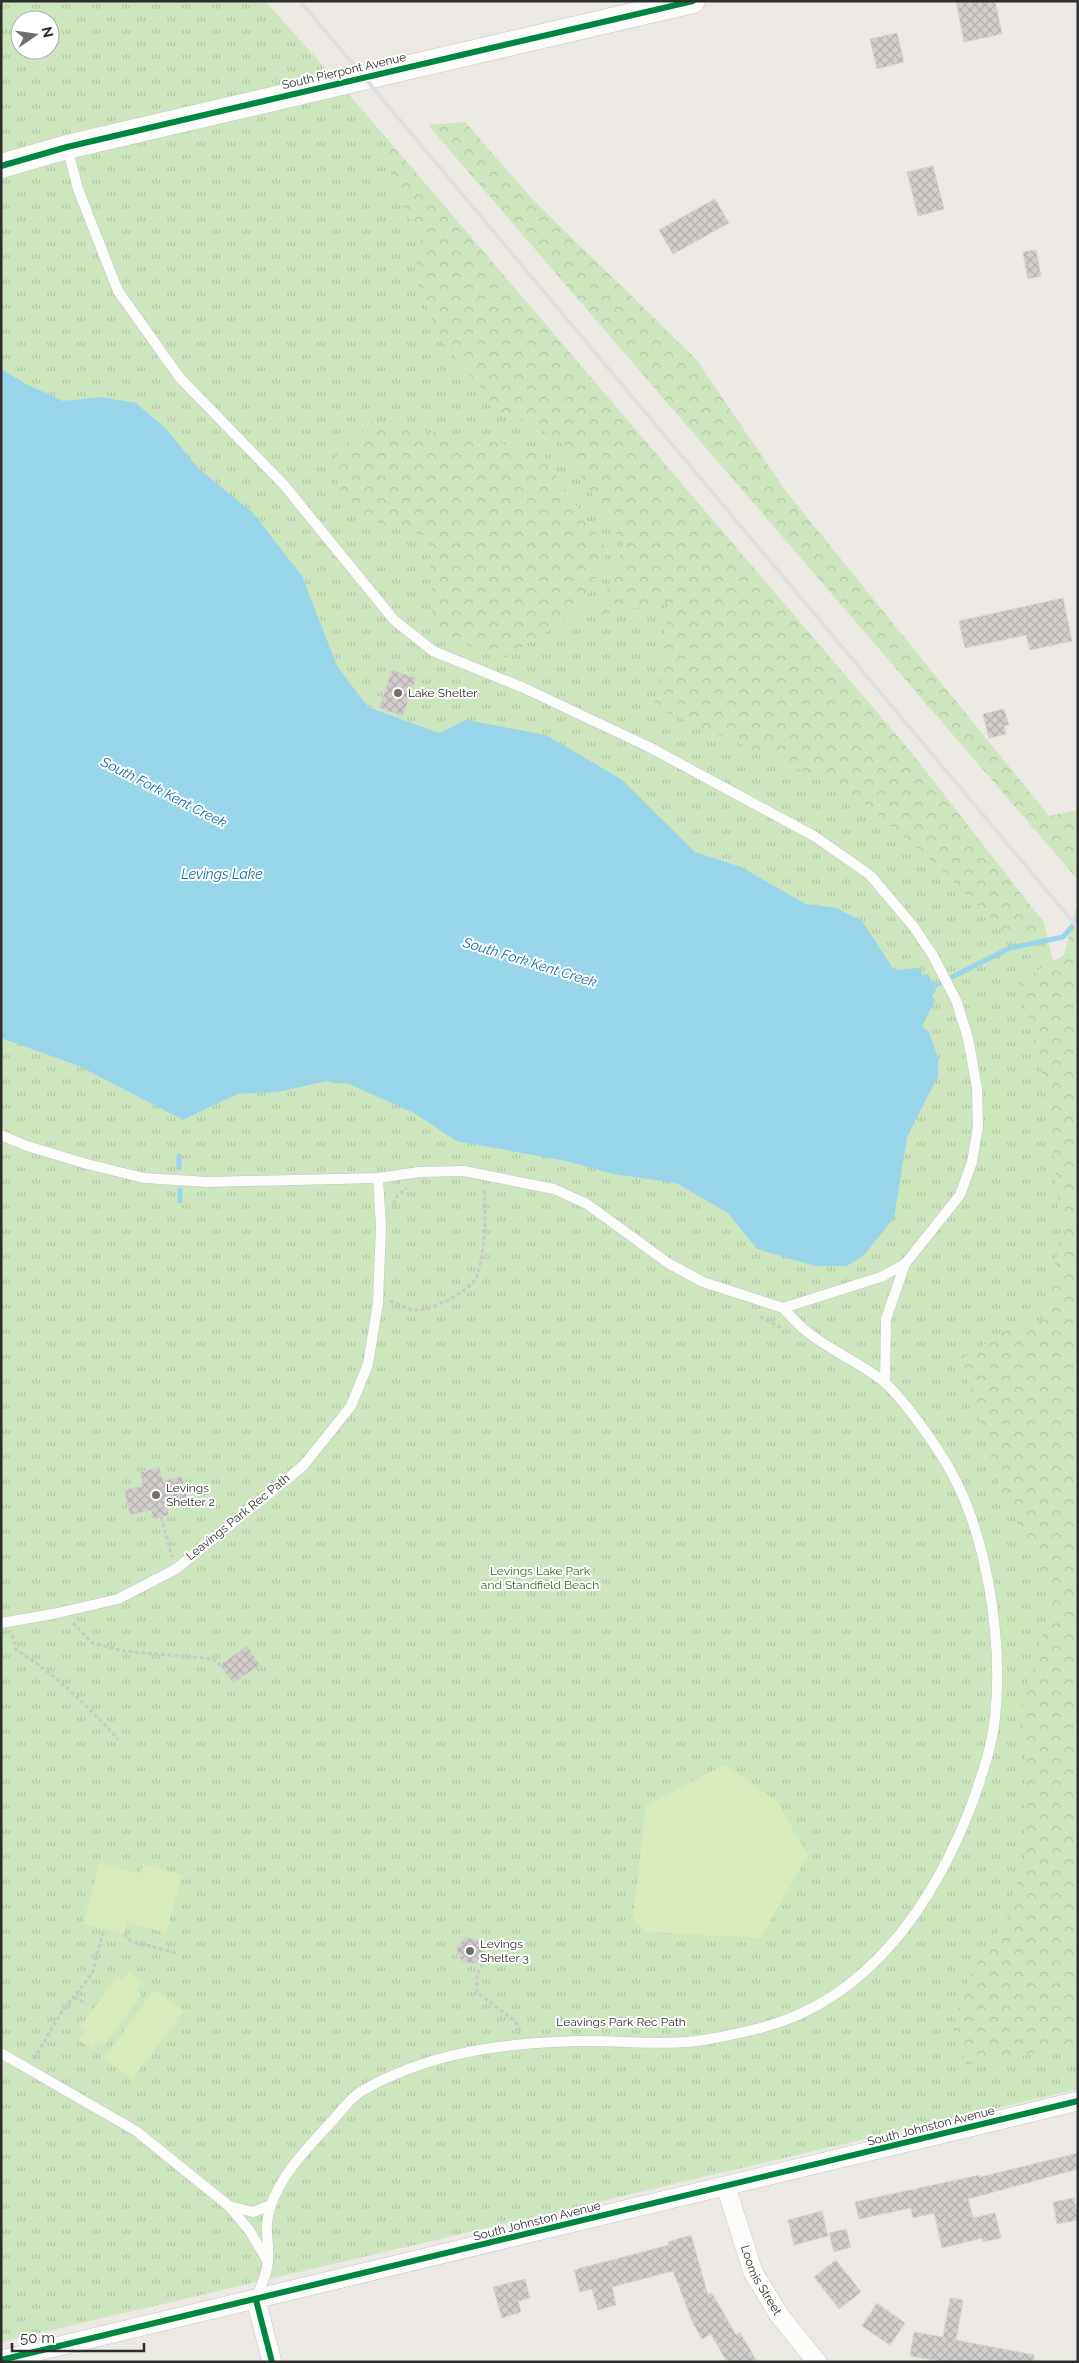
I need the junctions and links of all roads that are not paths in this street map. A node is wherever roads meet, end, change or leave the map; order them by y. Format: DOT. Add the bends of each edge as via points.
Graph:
graph roads {
  1 [pos="693,1"];
  2 [pos="67,147"];
  3 [pos="1,166"];
  4 [pos="1,1136"];
  5 [pos="378,1178"];
  6 [pos="905,1264"];
  7 [pos="783,1308"];
  8 [pos="885,1383"];
  9 [pos="4,1622"];
  10 [pos="1,2053"];
  11 [pos="1078,2101"];
  12 [pos="726,2187"];
  13 [pos="271,2205"];
  14 [pos="229,2206"];
  15 [pos="268,2262"];
  16 [pos="256,2300"];
  17 [pos="25,2359"];
  18 [pos="1,2360"];
  19 [pos="272,2362"];
  20 [pos="817,2362"];
  1 -- 2 [label="street, South Pierpont Avenue"];
  2 -- 3 [label="street, South Pierpont Avenue"];
  2 -- 6 [label="lane" via="78,189 118,291 180,378 284,485 394,620 433,651 524,688 649,747 814,836 870,875 913,926 956,1000 968,1038 977,1088 978,1127 972,1162 960,1195"];
  4 -- 5 [label="lane" via="87,1164 144,1178 208,1182"];
  5 -- 7 [label="lane" via="419,1172 464,1171 554,1189 587,1204 668,1263 703,1282"];
  5 -- 9 [label="lane" via="381,1228 378,1303 368,1364 351,1406 303,1466 176,1569 118,1599"];
  6 -- 7 [label="lane" via="881,1277"];
  6 -- 8 [label="lane" via="886,1319"];
  7 -- 8 [label="lane" via="805,1331"];
  8 -- 13 [label="lane" via="922,1428 949,1469 969,1511 985,1569 995,1628 997,1675 993,1730 980,1781 961,1834 930,1894 896,1941 854,1982 811,2008 766,2026 688,2042 577,2041 521,2045 483,2048 426,2061 357,2094 297,2158"];
  10 -- 14 [label="lane" via="136,2131"];
  11 -- 12 [label="street, South Johnston Avenue"];
  12 -- 16 [label="street, South Johnston Avenue"];
  12 -- 20 [label="street, Loomis Street" via="753,2272 778,2315"];
  13 -- 14 [label="lane" via="253,2212"];
  13 -- 15 [label="lane" via="265,2231"];
  14 -- 15 [label="lane" via="249,2230"];
  15 -- 16 [label="lane"];
  16 -- 17 [label="street, South Johnston Avenue"];
  16 -- 19 [label="street"];
  17 -- 18 [label="street, South Johnston Avenue"];
}
